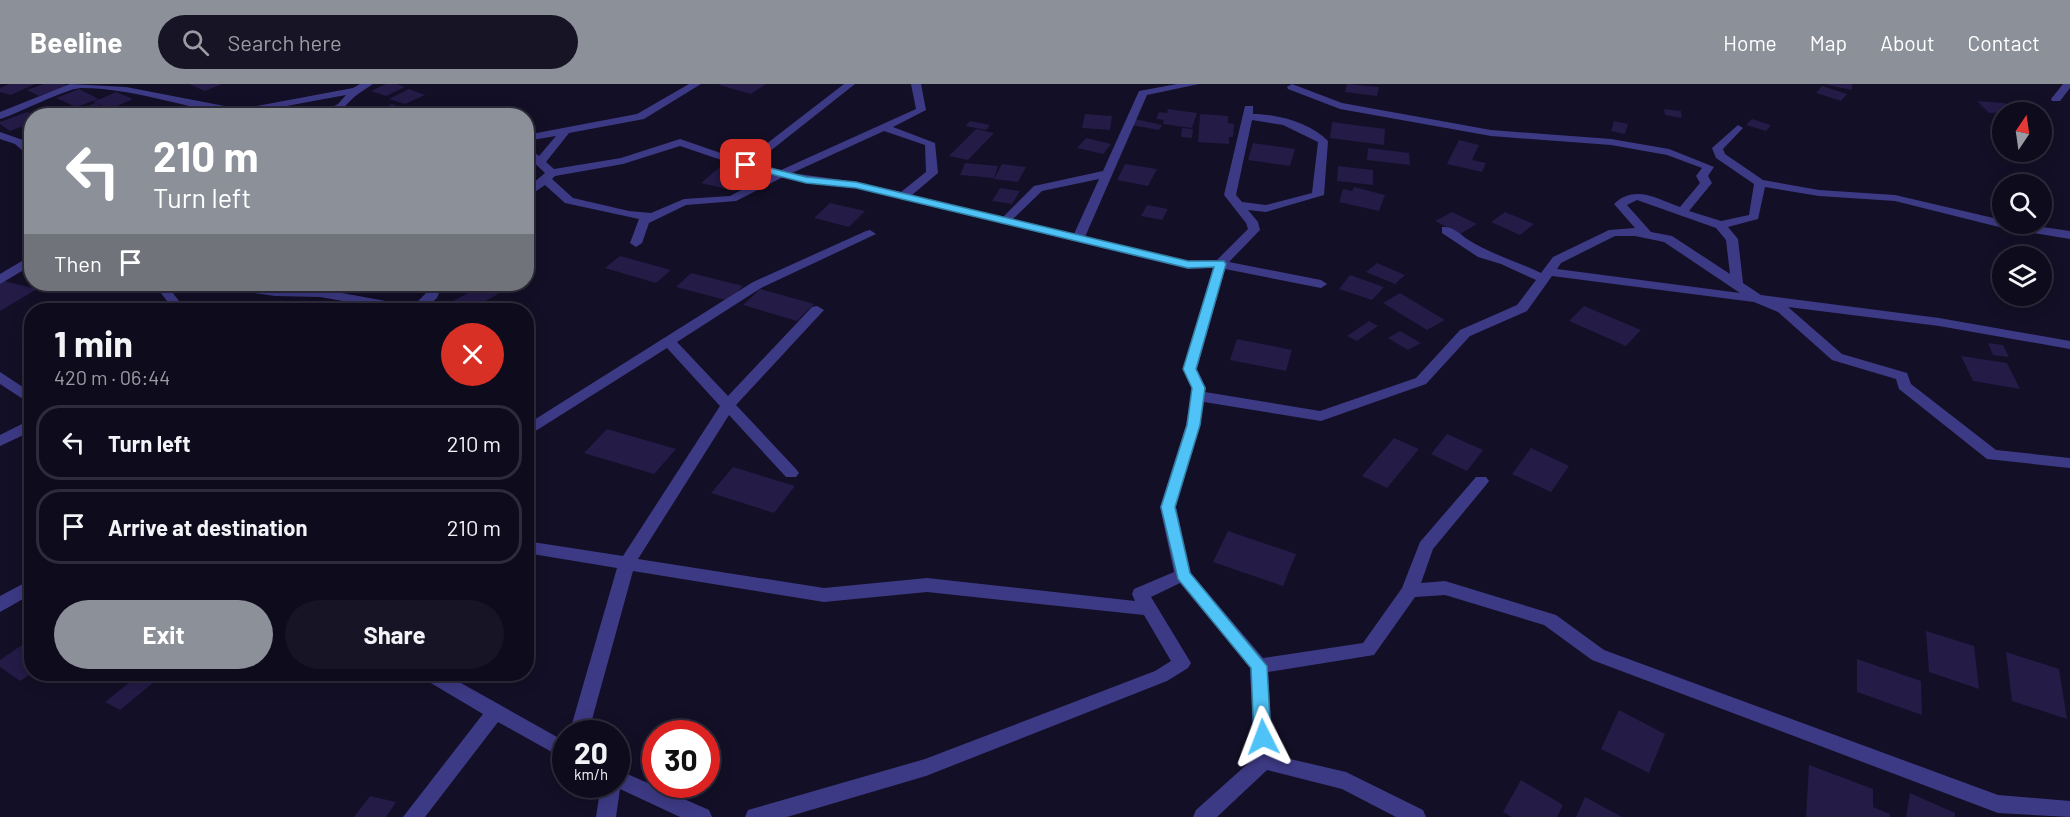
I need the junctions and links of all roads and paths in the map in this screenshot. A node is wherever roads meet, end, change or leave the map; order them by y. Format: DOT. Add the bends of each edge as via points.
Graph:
graph roads {
  1 [pos="76,84"];
  2 [pos="368,84"];
  3 [pos="696,84"];
  4 [pos="850,84"];
  5 [pos="916,84"];
  6 [pos="1194,84"];
  7 [pos="2068,84"];
  8 [pos="1292,87"];
  9 [pos="356,90"];
  10 [pos="2056,99"];
  11 [pos="220,108"];
  12 [pos="262,108"];
  13 [pos="338,108"];
  14 [pos="0,116"];
  15 [pos="884,128"];
  16 [pos="1738,128"];
  17 [pos="565,131"];
  18 [pos="0,135"];
  19 [pos="534,137"];
  20 [pos="24,147"];
  21 [pos="534,156"];
  22 [pos="540,162"];
  23 [pos="746,165"];
  24 [pos="781,174"];
  25 [pos="1107,174"];
  26 [pos="549,176"];
  27 [pos="1760,183"];
  28 [pos="534,188"];
  29 [pos="902,197"];
  30 [pos="1237,205"];
  31 [pos="1682,212"];
  32 [pos="653,217"];
  33 [pos="1992,220"];
  34 [pos="1005,221"];
  35 [pos="1720,225"];
  36 [pos="1446,230"];
  37 [pos="2052,232"];
  38 [pos="870,234"];
  39 [pos="1647,235"];
  40 [pos="2070,235"];
  41 [pos="1078,238"];
  42 [pos="636,243"];
  43 [pos="24,264"];
  44 [pos="1220,264"];
  45 [pos="1546,276"];
  46 [pos="0,280"];
  47 [pos="1321,284"];
  48 [pos="1737,285"];
  49 [pos="165,291"];
  50 [pos="268,291"];
  51 [pos="434,291"];
  52 [pos="1761,301"];
  53 [pos="175,303"];
  54 [pos="373,303"];
  55 [pos="423,303"];
  56 [pos="817,310"];
  57 [pos="669,342"];
  58 [pos="2070,345"];
  59 [pos="0,377"];
  60 [pos="24,394"];
  61 [pos="1198,396"];
  62 [pos="728,405"];
  63 [pos="534,427"];
  64 [pos="24,428"];
  65 [pos="0,441"];
  66 [pos="2070,463"];
  67 [pos="791,473"];
  68 [pos="1481,481"];
  69 [pos="534,548"];
  70 [pos="627,563"];
  71 [pos="1183,575"];
  72 [pos="24,590"];
  73 [pos="1410,591"];
  74 [pos="0,605"];
  75 [pos="1149,609"];
  76 [pos="1259,666"];
  77 [pos="442,681"];
  78 [pos="495,712"];
  79 [pos="582,720"];
  80 [pos="552,744"];
  81 [pos="1264,761"];
  82 [pos="630,784"];
  83 [pos="609,798"];
  84 [pos="2070,810"];
  85 [pos="413,817"];
  86 [pos="606,817"];
  87 [pos="702,817"];
  88 [pos="755,817"];
  89 [pos="1203,817"];
  90 [pos="1416,817"];
  1 -- 11 [label="street"];
  1 -- 14 [label="street"];
  2 -- 9 [label="street"];
  3 -- 17 [label="street" via="640,117"];
  4 -- 23 [label="street"];
  5 -- 15 [label="street" via="921,110"];
  6 -- 25 [label="street" via="1143,93"];
  7 -- 10 [label="street"];
  8 -- 31 [label="street" via="1340,106 1491,133 1611,142 1669,152 1708,167 1702,176 1706,183"];
  9 -- 12 [label="street"];
  9 -- 13 [label="street"];
  15 -- 24 [label="street"];
  15 -- 29 [label="street" via="930,143 932,173"];
  16 -- 27 [label="street" via="1717,148 1720,156"];
  17 -- 19 [label="street"];
  17 -- 22 [label="street"];
  18 -- 20 [label="street"];
  21 -- 22 [label="street"];
  22 -- 26 [label="street"];
  23 -- 24 [label="street"];
  23 -- 26 [label="street" via="680,142 623,161"];
  24 -- 29 [label="street" via="856,185"];
  24 -- 32 [label="street" via="732,199 684,202"];
  25 -- 34 [label="street" via="1038,189"];
  25 -- 41 [label="street"];
  26 -- 28 [label="street"];
  26 -- 32 [label="street" via="568,201"];
  27 -- 33 [label="street" via="1819,193 1894,198"];
  27 -- 35 [label="street" via="1754,217"];
  29 -- 34 [label="street"];
  30 -- 30 [label="street" via="1230,195 1248,113 1288,123 1323,141 1318,195 1266,209"];
  30 -- 44 [label="street" via="1254,230"];
  31 -- 35 [label="street"];
  31 -- 39 [label="street" via="1636,196 1620,204"];
  32 -- 42 [label="street" via="644,222"];
  34 -- 41 [label="street"];
  35 -- 48 [label="street" via="1732,239"];
  36 -- 45 [label="street" via="1482,254"];
  37 -- 40 [label="street"];
  38 -- 57 [label="street" via="757,285"];
  39 -- 45 [label="street" via="1613,233 1557,261"];
  39 -- 48 [label="street" via="1668,239"];
  41 -- 44 [label="street" via="1188,265"];
  43 -- 46 [label="street"];
  44 -- 47 [label="street"];
  44 -- 61 [label="street" via="1190,369 1199,388"];
  45 -- 52 [label="street"];
  45 -- 61 [label="street" via="1522,308 1465,333 1421,381 1322,416"];
  48 -- 52 [label="street"];
  49 -- 53 [label="street"];
  50 -- 54 [label="street"];
  51 -- 55 [label="street"];
  52 -- 58 [label="street" via="1939,322"];
  52 -- 66 [label="street" via="1783,309 1837,357 1902,376 1904,386 1992,455"];
  56 -- 62 [label="street"];
  57 -- 62 [label="street"];
  57 -- 63 [label="street"];
  59 -- 60 [label="street"];
  61 -- 71 [label="street" via="1168,507"];
  62 -- 67 [label="street"];
  62 -- 70 [label="street"];
  64 -- 65 [label="street"];
  68 -- 73 [label="street" via="1426,546"];
  69 -- 70 [label="street"];
  70 -- 75 [label="street" via="824,595 927,585"];
  70 -- 79 [label="street"];
  71 -- 75 [label="street" via="1140,594"];
  71 -- 76 [label="street"];
  72 -- 74 [label="street"];
  73 -- 76 [label="street" via="1368,650"];
  73 -- 84 [label="street" via="1445,588 1550,620 1598,655 1998,804"];
  75 -- 88 [label="street" via="1182,663 1161,676 926,767"];
  76 -- 81 [label="street"];
  77 -- 78 [label="street"];
  78 -- 80 [label="street"];
  78 -- 85 [label="street"];
  81 -- 89 [label="street"];
  81 -- 90 [label="street" via="1346,781"];
  82 -- 87 [label="street"];
  83 -- 86 [label="street"];
}
